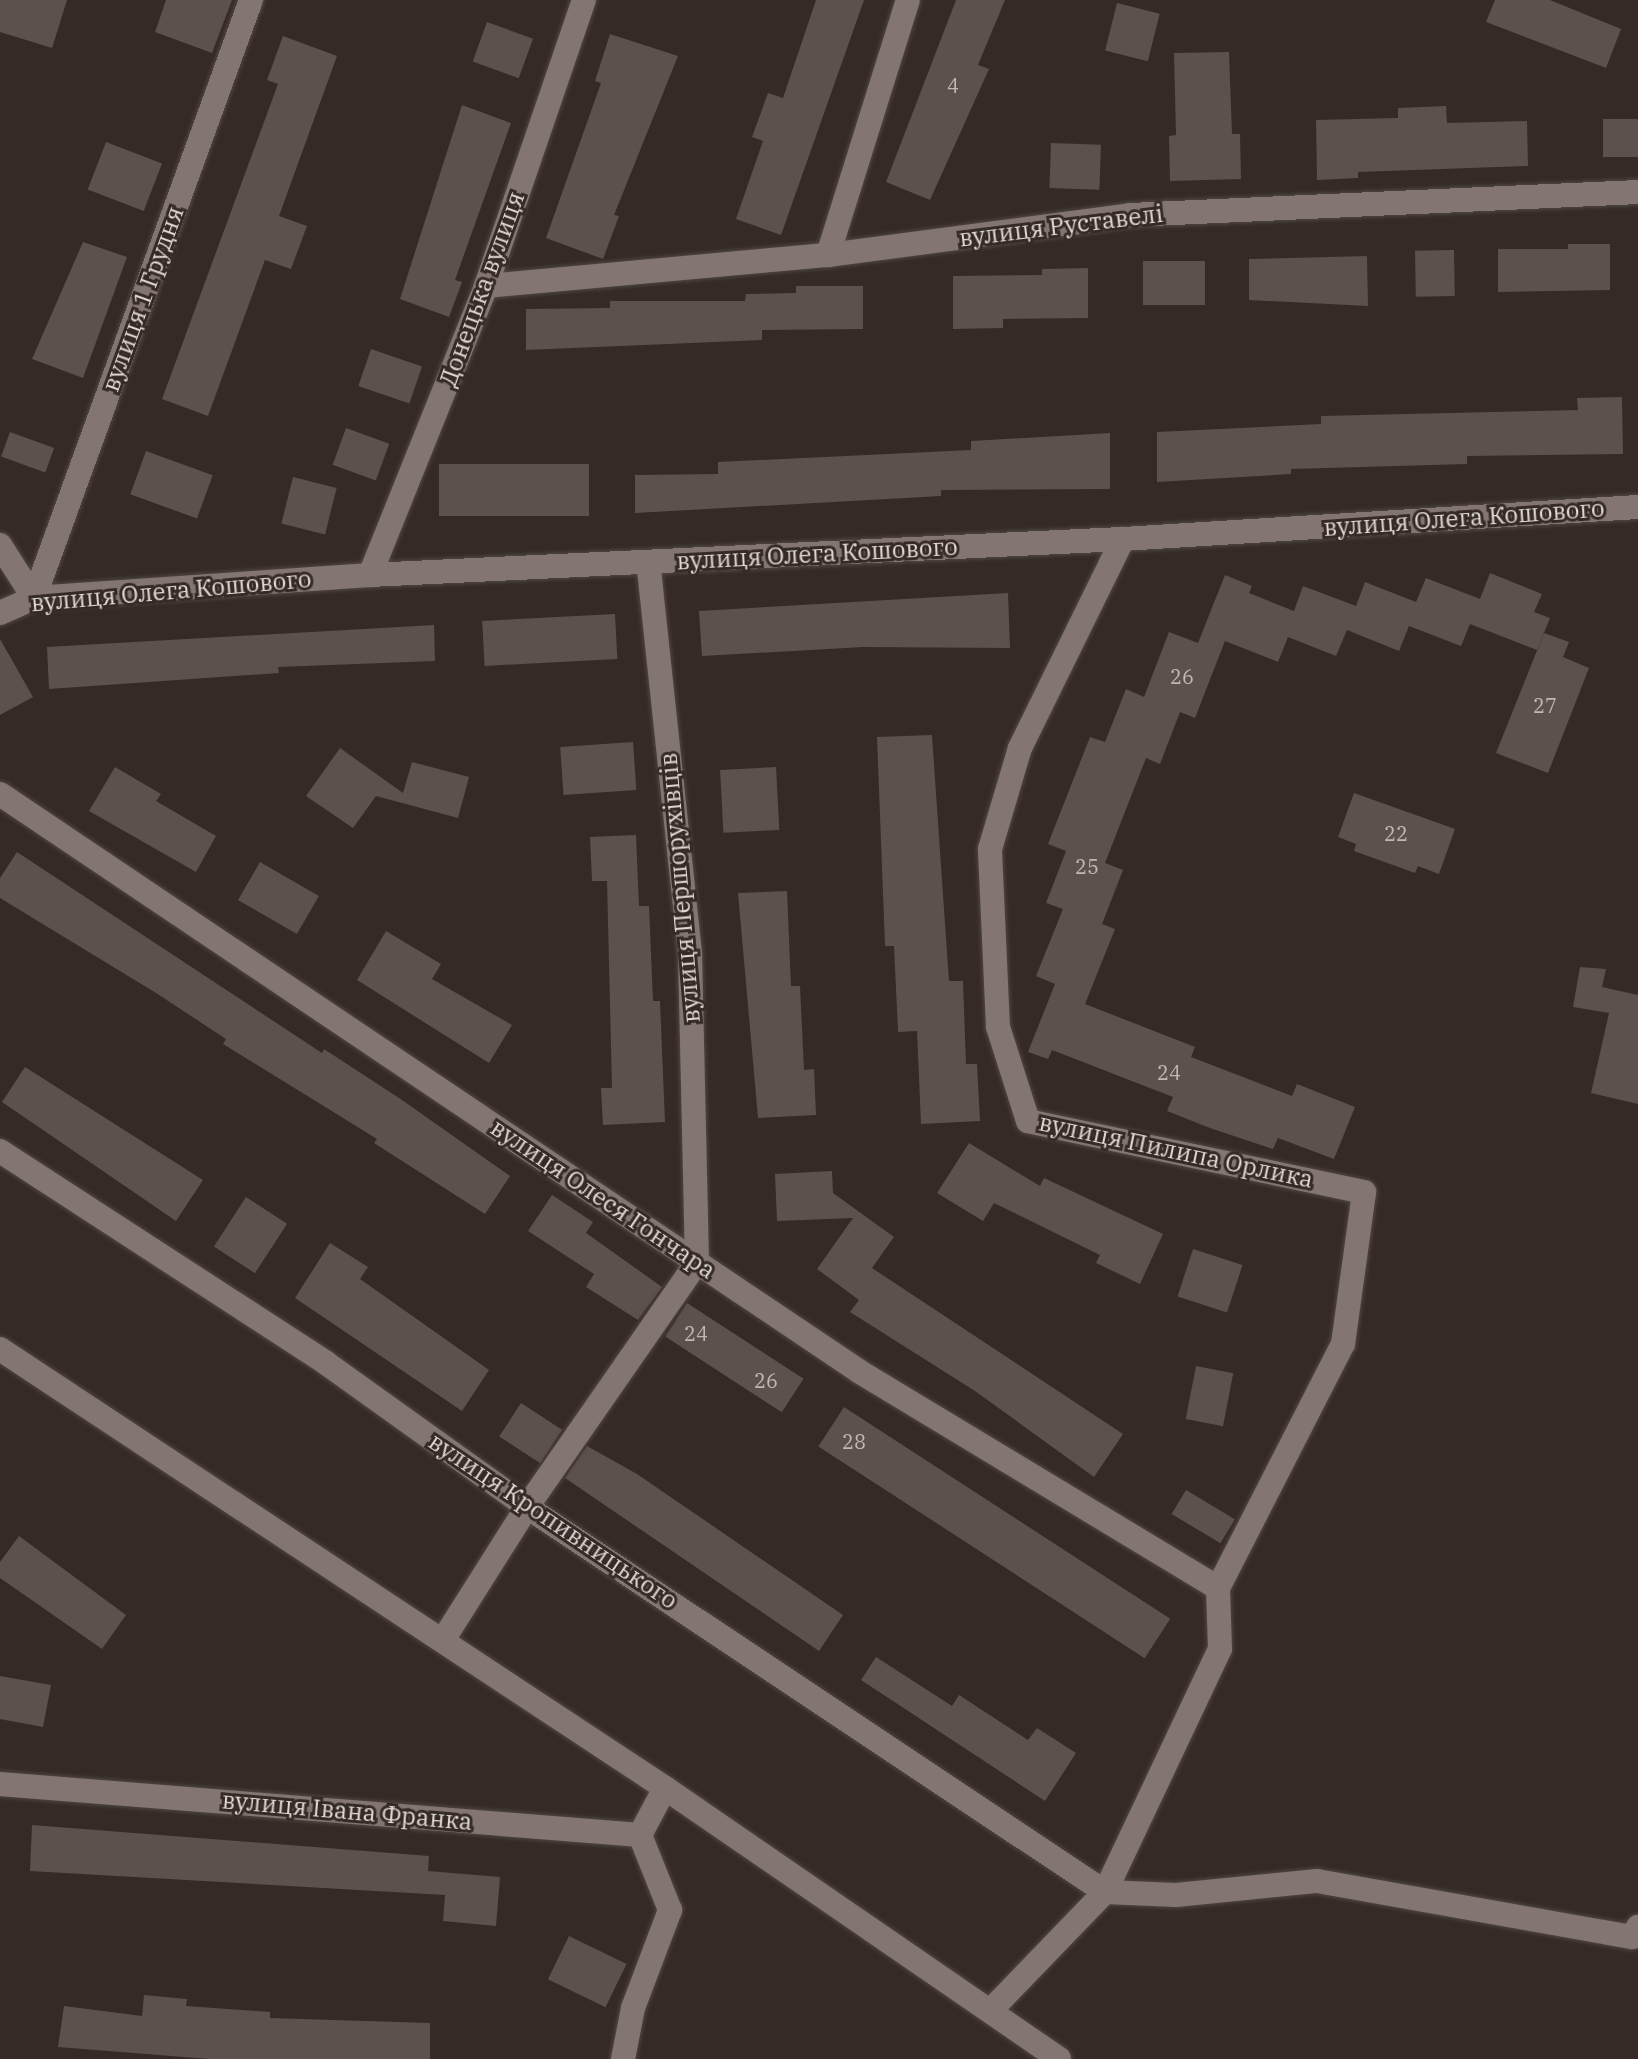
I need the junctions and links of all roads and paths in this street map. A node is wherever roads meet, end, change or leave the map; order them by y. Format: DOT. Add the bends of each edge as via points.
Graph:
graph roads {
  1 [pos="251,0"];
  2 [pos="584,0"];
  3 [pos="908,0"];
  4 [pos="1638,192"];
  5 [pos="828,255"];
  6 [pos="486,286"];
  7 [pos="1638,507"];
  8 [pos="1123,539"];
  9 [pos="0,545"];
  10 [pos="648,562"];
  11 [pos="370,575"];
  12 [pos="34,598"];
  13 [pos="0,613"];
  14 [pos="0,794"];
  15 [pos="0,1151"];
  16 [pos="697,1262"];
  17 [pos="0,1349"];
  18 [pos="527,1507"];
  19 [pos="1218,1588"];
  20 [pos="443,1640"];
  21 [pos="0,1784"];
  22 [pos="665,1788"];
  23 [pos="640,1835"];
  24 [pos="1105,1892"];
  25 [pos="1638,1927"];
  26 [pos="991,2010"];
  27 [pos="623,2059"];
  28 [pos="1059,2059"];
  1 -- 12 [label="street, вулиця 1 Грудня"];
  2 -- 6 [label="street, Донецька вулиця"];
  3 -- 5 [label="street"];
  4 -- 5 [label="street, вулиця Руставелі" via="1130,215"];
  5 -- 6 [label="street, вулиця Руставелі"];
  6 -- 11 [label="street, Донецька вулиця"];
  7 -- 8 [label="street, вулиця Олега Кошового"];
  8 -- 10 [label="street, вулиця Олега Кошового"];
  8 -- 19 [label="street, вулиця Пилипа Орлика" via="1020,748 990,849 998,1027 1028,1121 1364,1192 1343,1344"];
  9 -- 12 [label="street"];
  10 -- 11 [label="street, вулиця Олега Кошового"];
  10 -- 16 [label="street, вулиця Першорухівців" via="690,953"];
  11 -- 12 [label="street, вулиця Олега Кошового"];
  12 -- 13 [label="street, вулиця Олега Кошового"];
  14 -- 16 [label="street, вулиця Олеся Гончара"];
  15 -- 18 [label="street, вулиця Кропивницького" via="326,1363"];
  16 -- 18 [label="street"];
  16 -- 19 [label="street, вулиця Олеся Гончара" via="860,1372"];
  17 -- 20 [label="street"];
  18 -- 20 [label="street"];
  18 -- 24 [label="street, вулиця Кропивницького"];
  19 -- 24 [label="street" via="1220,1649"];
  20 -- 22 [label="street"];
  21 -- 23 [label="street, вулиця Івана Франка"];
  22 -- 23 [label="street"];
  22 -- 26 [label="street"];
  23 -- 27 [label="street" via="670,1910 633,2008"];
  24 -- 25 [label="street" via="1176,1895 1317,1881 1632,1937"];
  24 -- 26 [label="street"];
  26 -- 28 [label="street"];
}
